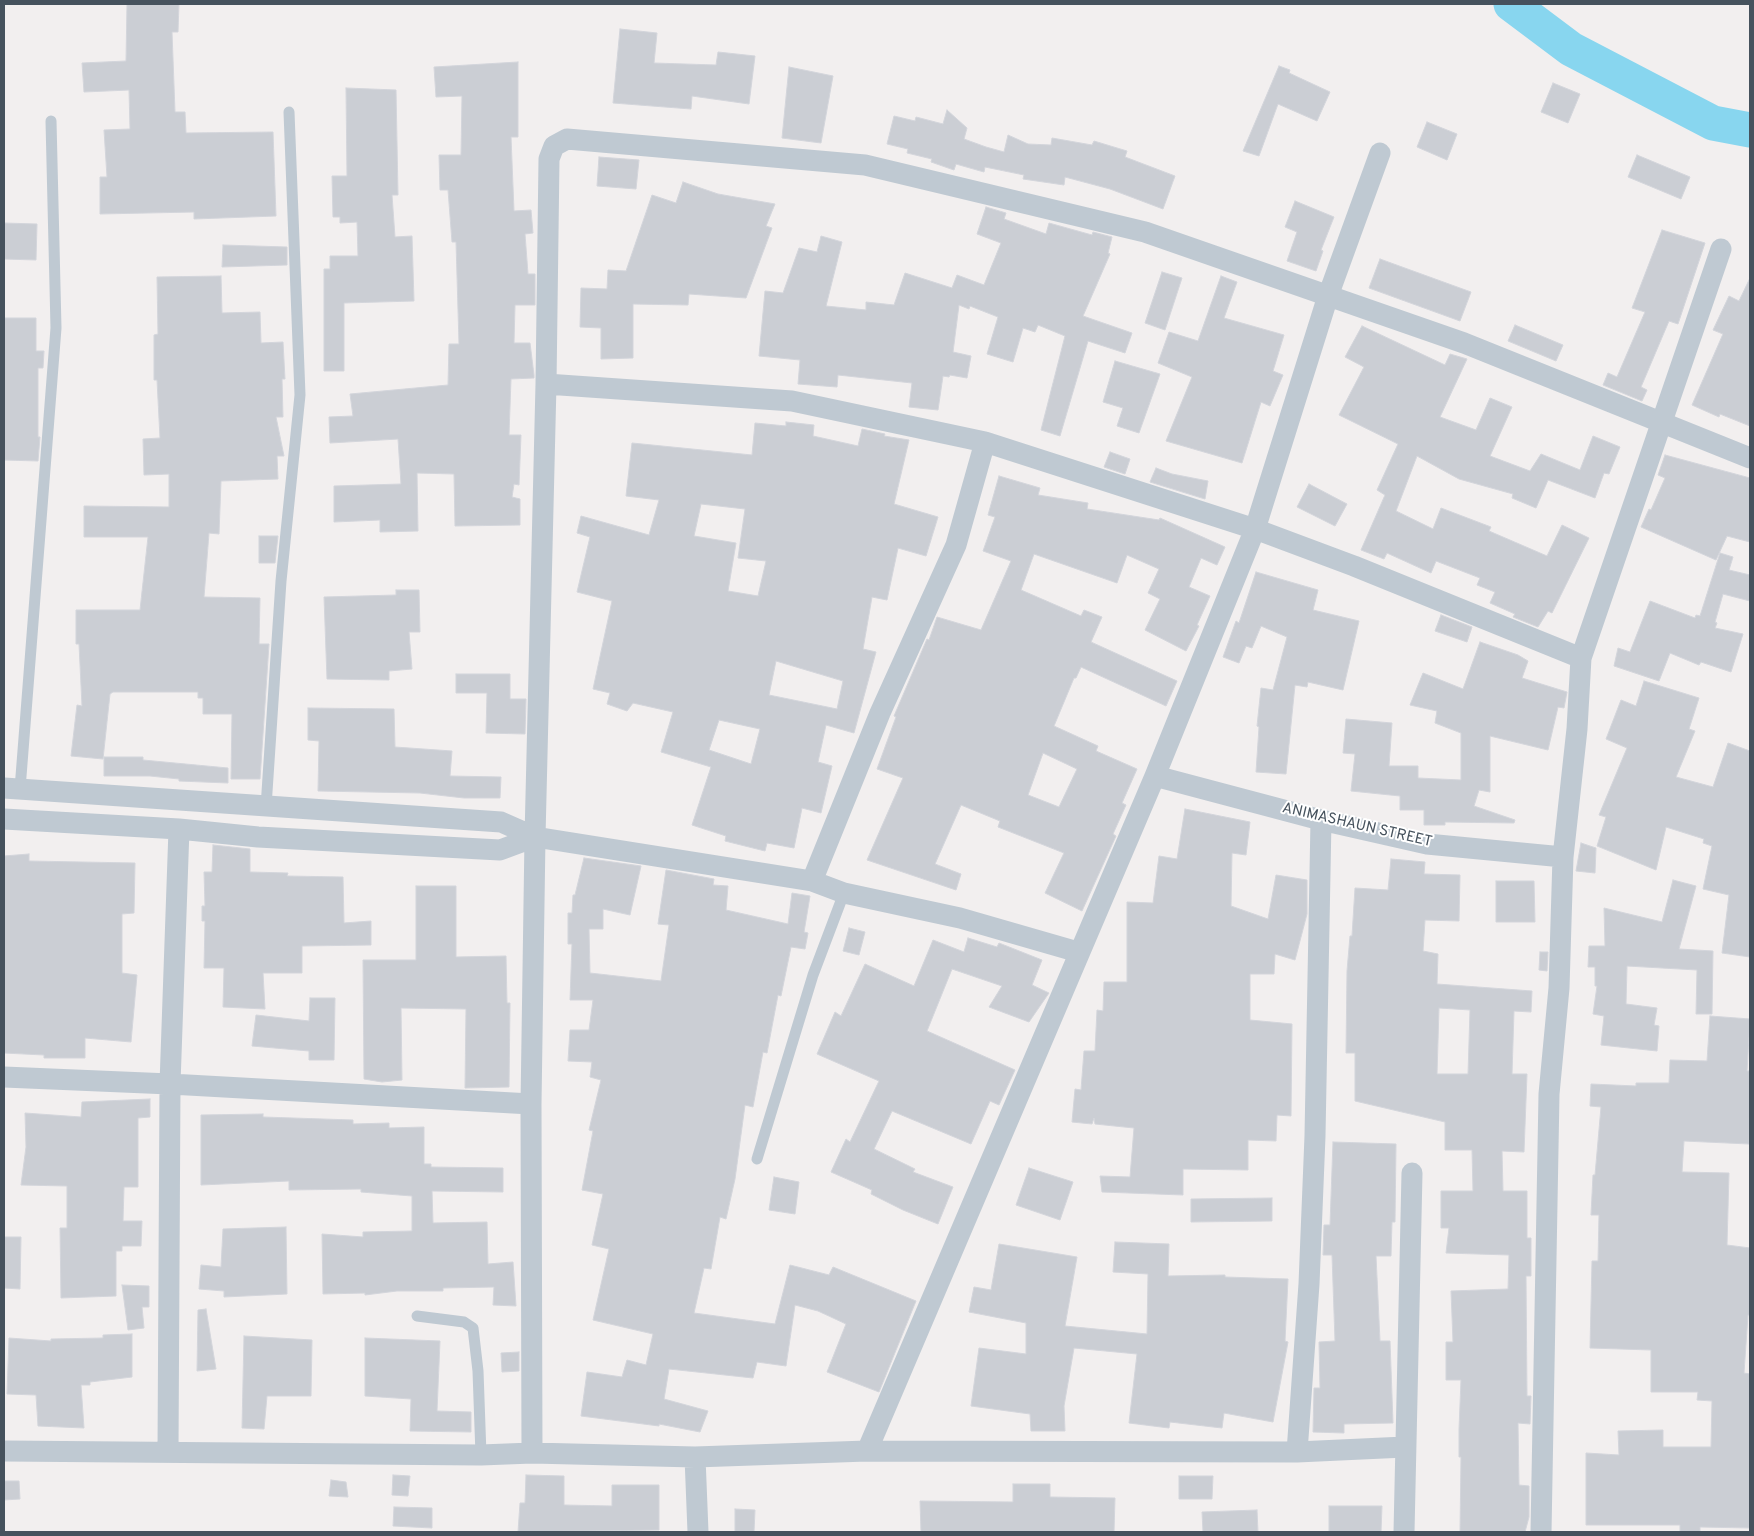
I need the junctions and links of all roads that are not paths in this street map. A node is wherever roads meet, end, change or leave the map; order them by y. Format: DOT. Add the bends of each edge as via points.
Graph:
graph roads {
  1 [pos="289,112"];
  2 [pos="51,121"];
  3 [pos="1380,153"];
  4 [pos="1721,249"];
  5 [pos="1328,296"];
  6 [pos="546,384"];
  7 [pos="1662,421"];
  8 [pos="985,442"];
  9 [pos="1750,458"];
  10 [pos="1255,529"];
  11 [pos="1581,658"];
  12 [pos="1155,776"];
  13 [pos="12,789"];
  14 [pos="266,807"];
  15 [pos="4,819"];
  16 [pos="1321,820"];
  17 [pos="179,829"];
  18 [pos="535,837"];
  19 [pos="1563,857"];
  20 [pos="812,881"];
  21 [pos="844,893"];
  22 [pos="1078,952"];
  23 [pos="4,1077"];
  24 [pos="170,1084"];
  25 [pos="531,1104"];
  26 [pos="757,1159"];
  27 [pos="1412,1173"];
  28 [pos="417,1316"];
  29 [pos="1405,1447"];
  30 [pos="4,1451"];
  31 [pos="168,1451"];
  32 [pos="867,1451"];
  33 [pos="1297,1452"];
  34 [pos="532,1453"];
  35 [pos="481,1455"];
  36 [pos="695,1457"];
  37 [pos="698,1532"];
  38 [pos="1404,1532"];
  39 [pos="1541,1532"];
  1 -- 14 [label="lane" via="300,395 281,581"];
  2 -- 13 [label="lane" via="56,328"];
  3 -- 5 [label="street"];
  4 -- 7 [label="street"];
  5 -- 6 [label="street" via="1144,232 865,165 567,139 554,146 549,159"];
  5 -- 7 [label="street" via="1464,343"];
  5 -- 10 [label="street"];
  6 -- 8 [label="street" via="792,401"];
  6 -- 18 [label="street"];
  7 -- 9 [label="street"];
  7 -- 11 [label="street"];
  8 -- 10 [label="street"];
  8 -- 20 [label="street" via="956,545 880,713"];
  10 -- 11 [label="street"];
  10 -- 12 [label="street"];
  11 -- 19 [label="street"];
  12 -- 16 [label="street, ANIMASHAUN STREET"];
  12 -- 22 [label="street"];
  13 -- 14 [label="street"];
  14 -- 18 [label="street" via="501,822"];
  15 -- 17 [label="street"];
  16 -- 19 [label="street, ANIMASHAUN STREET" via="1427,844"];
  16 -- 33 [label="street" via="1315,1146"];
  17 -- 18 [label="street" via="258,837 500,850"];
  17 -- 24 [label="street"];
  18 -- 20 [label="street"];
  18 -- 25 [label="street"];
  19 -- 39 [label="street" via="1559,988 1549,1094"];
  20 -- 21 [label="street"];
  21 -- 22 [label="street" via="960,918"];
  21 -- 26 [label="lane" via="813,975"];
  22 -- 32 [label="street"];
  23 -- 24 [label="street"];
  24 -- 25 [label="street"];
  24 -- 31 [label="street"];
  25 -- 34 [label="street"];
  27 -- 29 [label="street"];
  28 -- 35 [label="lane" via="464,1322 473,1328"];
  29 -- 33 [label="street"];
  29 -- 38 [label="street"];
  30 -- 31 [label="street"];
  31 -- 35 [label="street"];
  32 -- 33 [label="street"];
  32 -- 36 [label="street"];
  34 -- 35 [label="street"];
  34 -- 36 [label="street"];
  36 -- 37 [label="street"];
}
